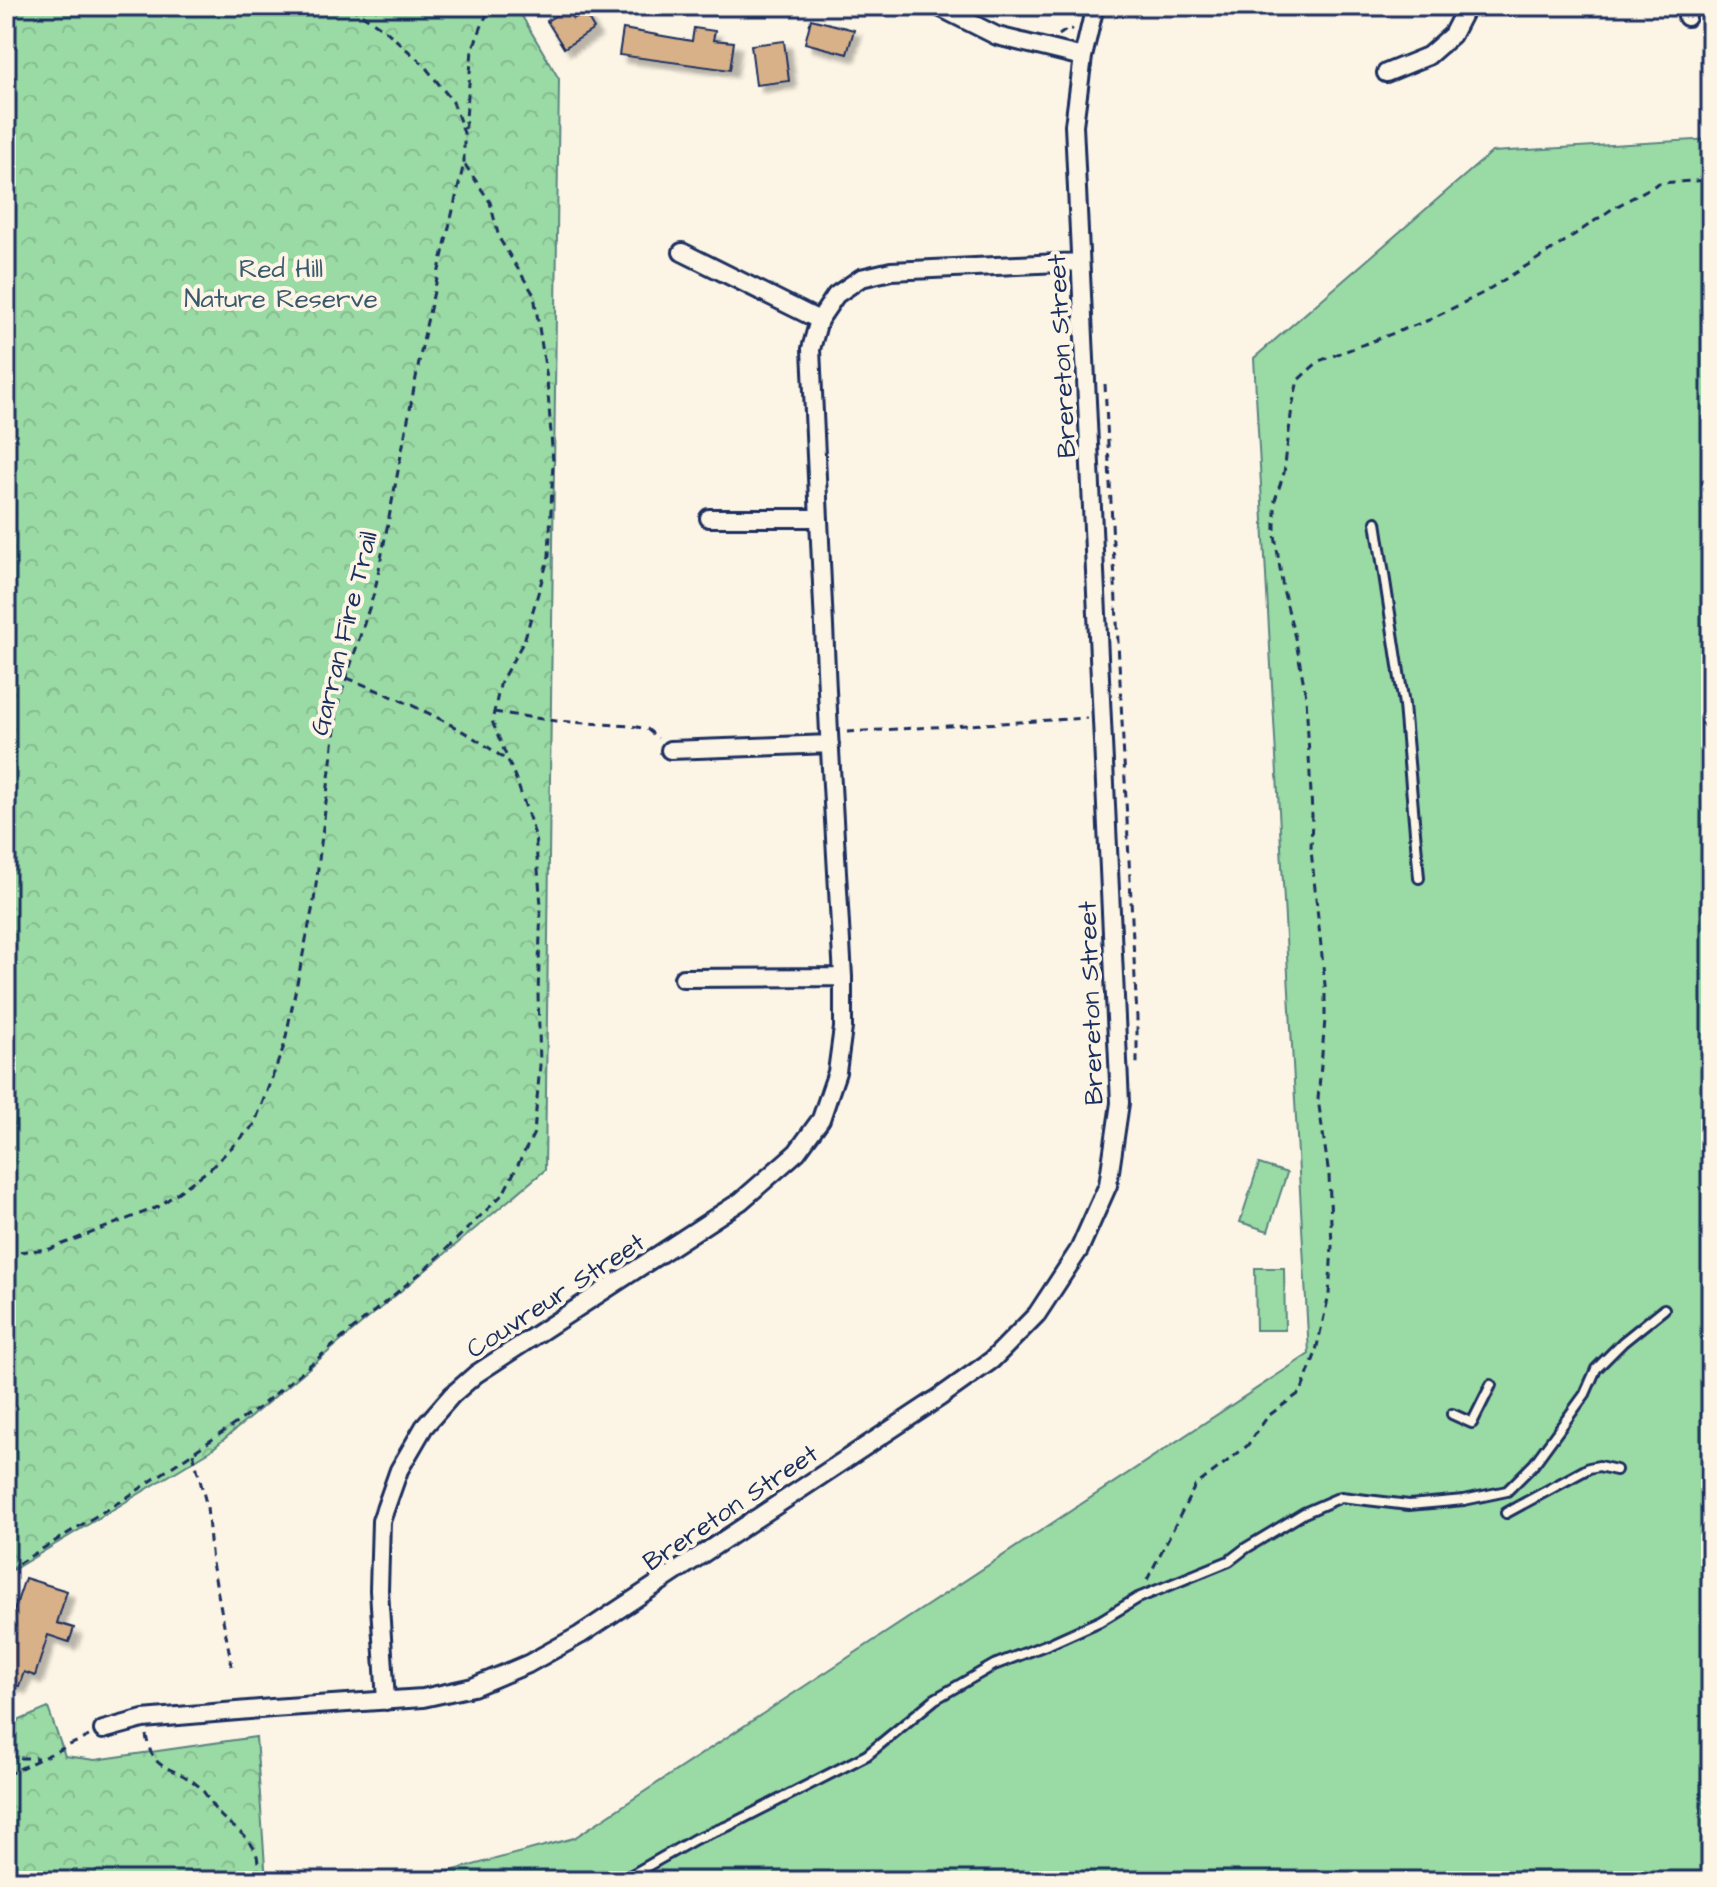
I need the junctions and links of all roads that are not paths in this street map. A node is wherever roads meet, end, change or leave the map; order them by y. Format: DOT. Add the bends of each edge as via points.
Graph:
graph roads {
  1 [pos="937,6"];
  2 [pos="1095,6"];
  3 [pos="1467,6"];
  4 [pos="1083,57"];
  5 [pos="1386,73"];
  6 [pos="682,252"];
  7 [pos="1080,262"];
  8 [pos="819,320"];
  9 [pos="709,518"];
  10 [pos="819,518"];
  11 [pos="1376,522"];
  12 [pos="829,739"];
  13 [pos="670,750"];
  14 [pos="1419,878"];
  15 [pos="843,977"];
  16 [pos="683,978"];
  17 [pos="1664,1309"];
  18 [pos="1491,1385"];
  19 [pos="1452,1414"];
  20 [pos="1616,1470"];
  21 [pos="1506,1513"];
  22 [pos="386,1701"];
  23 [pos="103,1730"];
  24 [pos="621,1881"];
  1 -- 4 [label="street" via="997,36"];
  2 -- 4 [label="street, Brereton Street"];
  3 -- 5 [label="street" via="1452,35 1428,56"];
  4 -- 7 [label="street, Brereton Street" via="1074,125"];
  6 -- 8 [label="street"];
  7 -- 8 [label="street, Couvreur Street" via="891,271 861,278 836,295"];
  7 -- 22 [label="street, Brereton Street" via="1120,1103 1108,1185 1079,1250 1037,1314 992,1360 580,1635 473,1687"];
  8 -- 10 [label="street, Couvreur Street" via="811,349"];
  9 -- 10 [label="street"];
  10 -- 12 [label="street, Couvreur Street"];
  11 -- 14 [label="lane" via="1404,705"];
  12 -- 13 [label="street"];
  12 -- 15 [label="street, Couvreur Street"];
  15 -- 16 [label="street"];
  15 -- 22 [label="street, Couvreur Street" via="837,1072 821,1119 797,1152 741,1201 476,1374 424,1427 399,1470 381,1521"];
  17 -- 24 [label="lane" via="1596,1369 1585,1394 1534,1464 1507,1491 1409,1505 1341,1497 1304,1513 1229,1561 994,1665 935,1699 867,1755"];
  18 -- 19 [label="lane" via="1472,1423"];
  20 -- 21 [label="lane" via="1589,1468"];
  22 -- 23 [label="street, Brereton Street" via="143,1719"];
}
